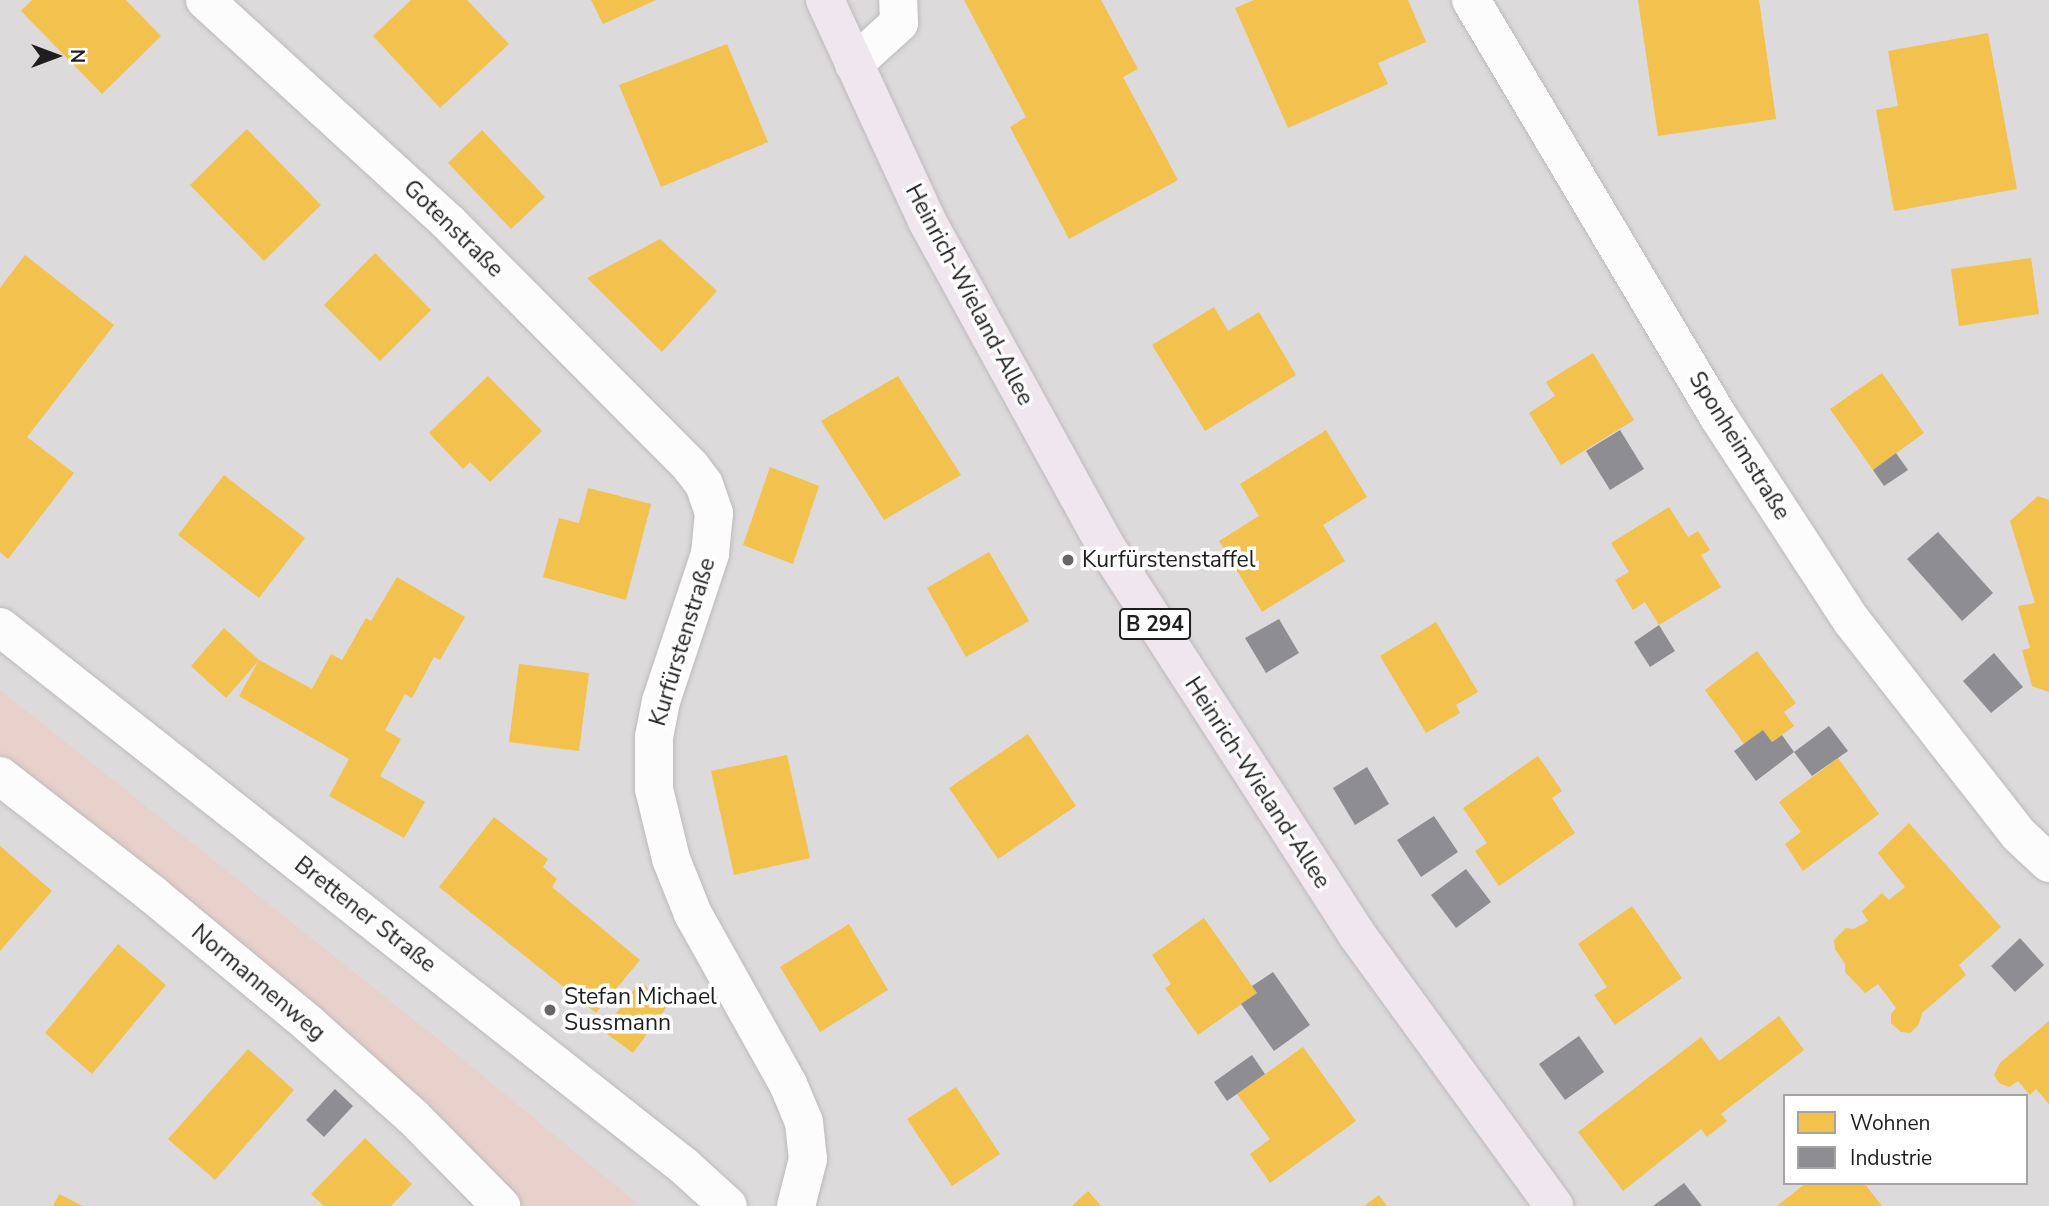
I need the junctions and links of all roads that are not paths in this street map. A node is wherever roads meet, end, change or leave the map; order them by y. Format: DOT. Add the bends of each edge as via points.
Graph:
graph roads {
  1 [pos="205,0"];
  2 [pos="825,0"];
  3 [pos="898,0"];
  4 [pos="1471,0"];
  5 [pos="854,64"];
  6 [pos="691,467"];
  7 [pos="0,627"];
  8 [pos="0,776"];
  9 [pos="2049,863"];
  10 [pos="501,1206"];
  11 [pos="728,1206"];
  12 [pos="796,1206"];
  13 [pos="1554,1206"];
  1 -- 6 [label="street, Gotenstraße" via="448,222"];
  2 -- 5 [label="main road, Heinrich-Wieland-Allee / B 294"];
  3 -- 5 [label="street" via="899,23"];
  4 -- 9 [label="street, Sponheimstraße" via="1718,416 1851,620 2019,835"];
  5 -- 13 [label="main road, Heinrich-Wieland-Allee / B 294" via="927,221 1105,545 1355,932"];
  6 -- 12 [label="street, Kurfürstenstraße" via="704,484 714,513 710,554 661,701 654,737 654,789 671,859 693,914 788,1084 804,1122 808,1159"];
  7 -- 11 [label="street, Brettener Straße" via="684,1166"];
  8 -- 10 [label="street, Normannenweg" via="309,1024 412,1116"];
}
